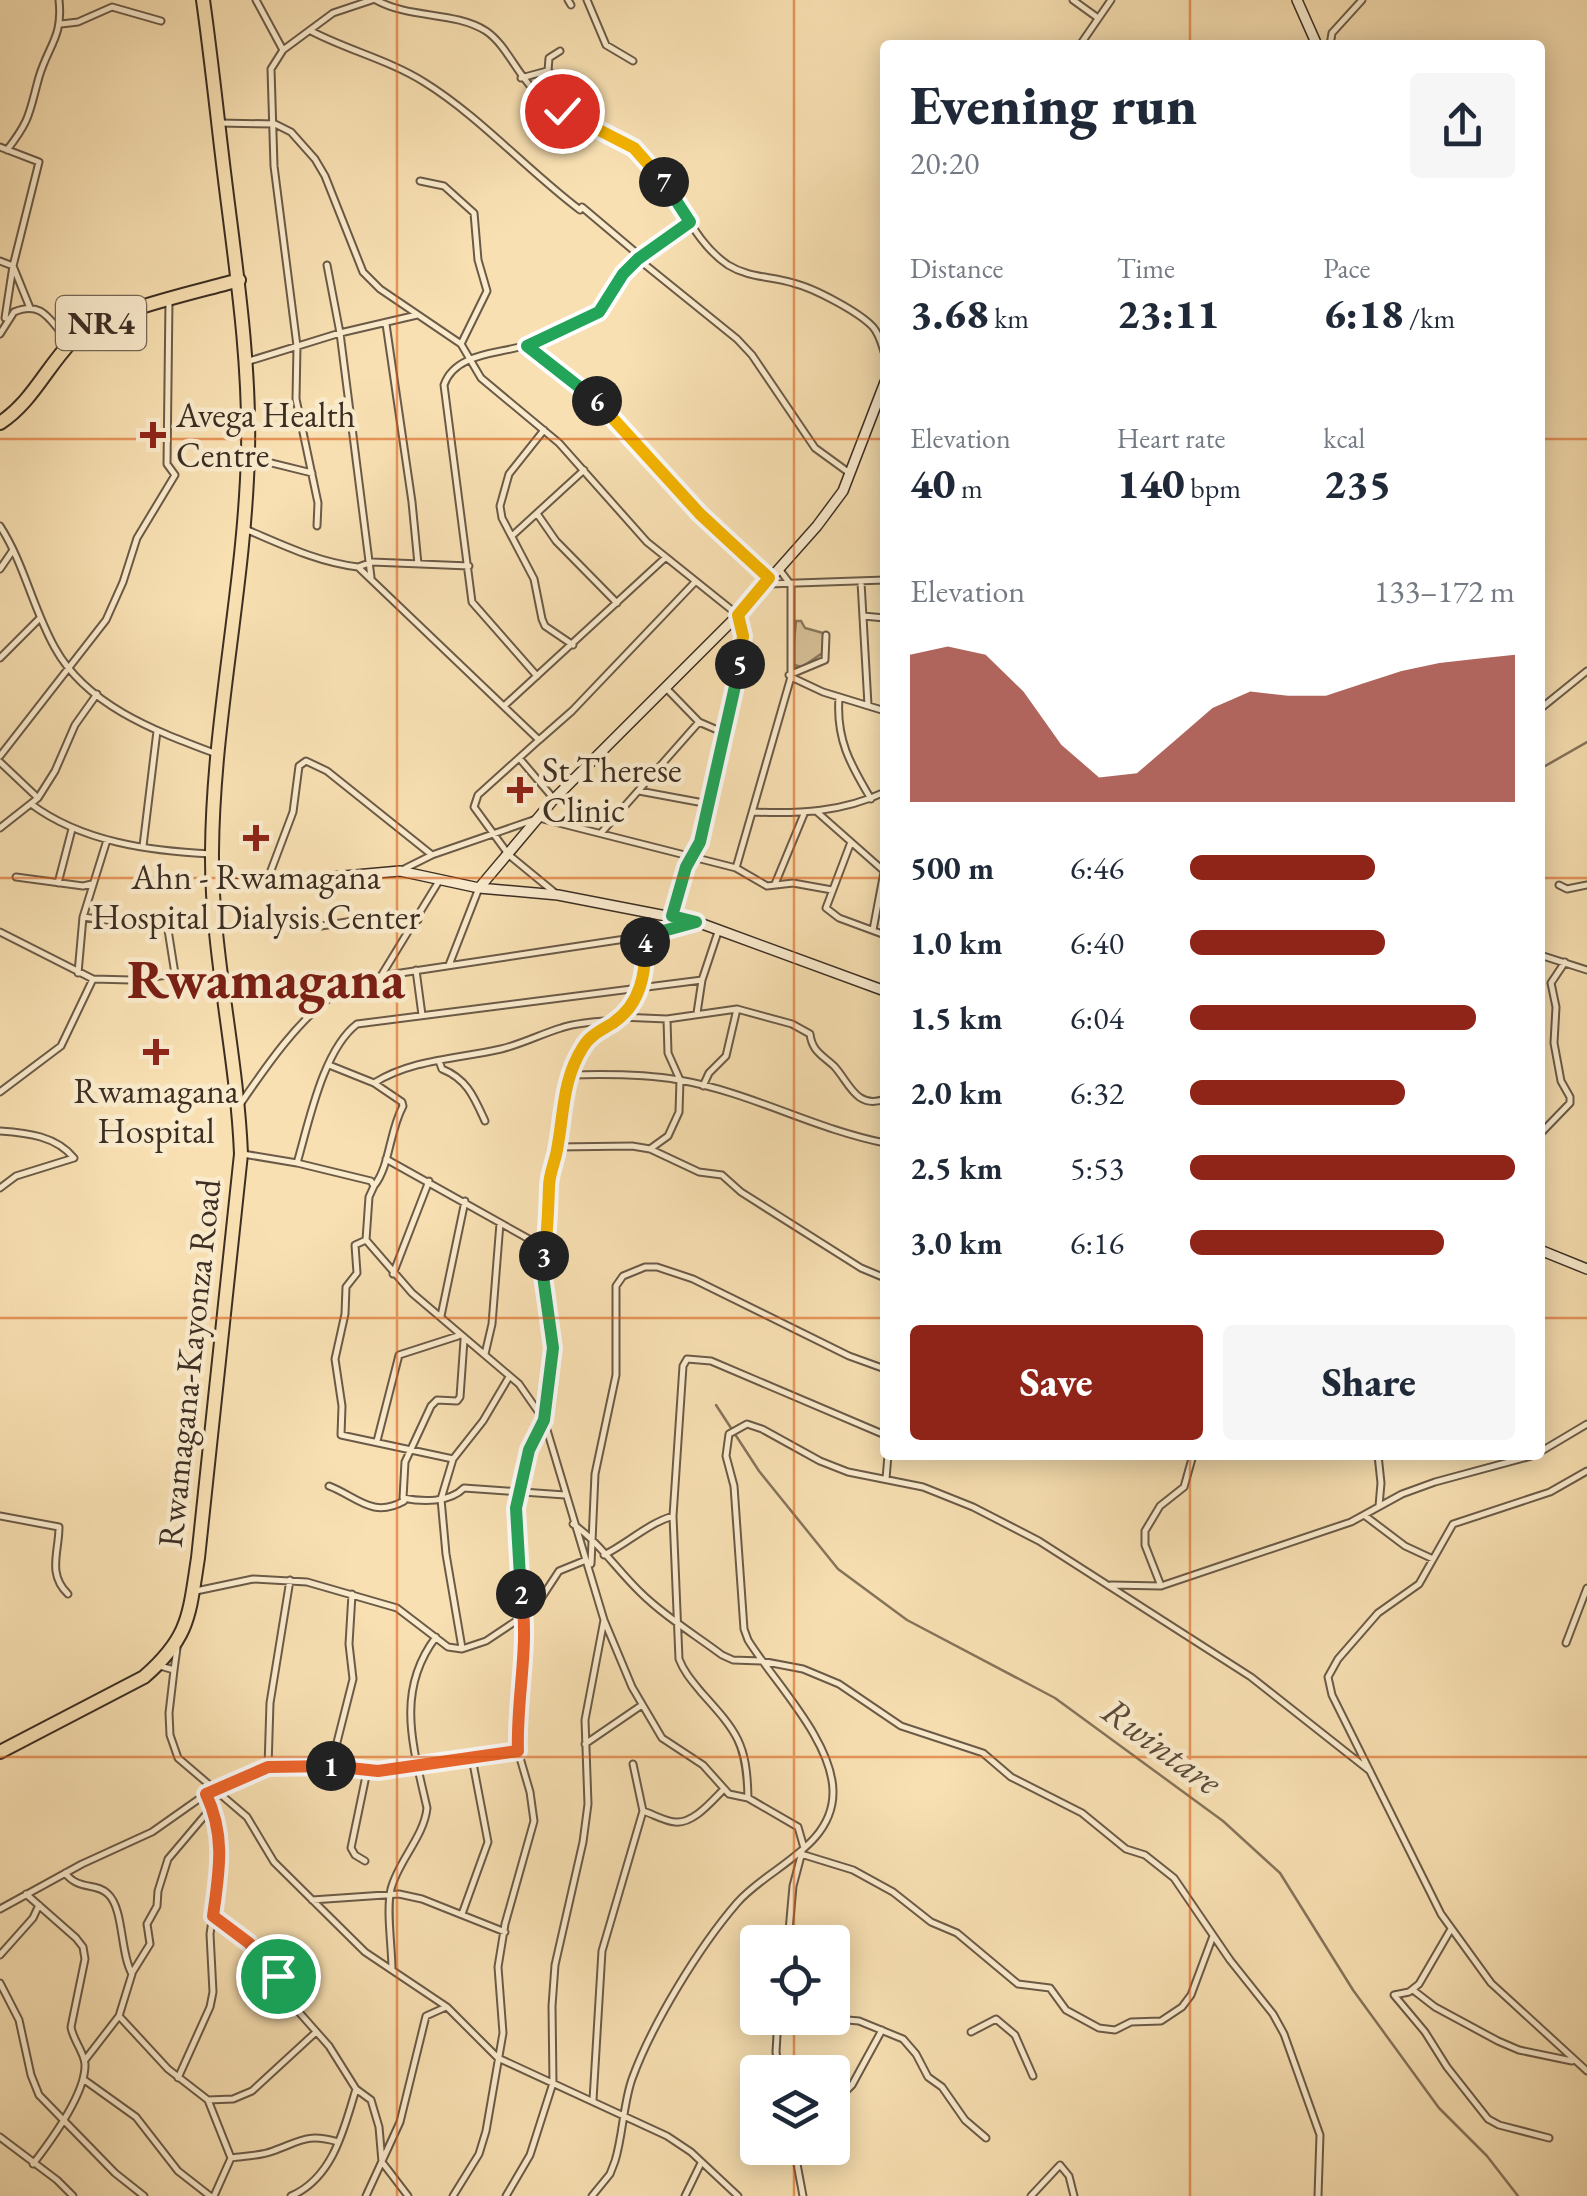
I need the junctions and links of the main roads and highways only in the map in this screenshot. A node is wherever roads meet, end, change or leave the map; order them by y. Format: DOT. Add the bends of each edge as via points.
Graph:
graph roads {
  1 [pos="204,0"];
  2 [pos="1297,0"];
  3 [pos="1315,40"];
  4 [pos="239,280"];
  5 [pos="880,395"];
  6 [pos="0,423"];
  7 [pos="214,884"];
  8 [pos="479,888"];
  9 [pos="880,990"];
  10 [pos="1545,1252"];
  11 [pos="1587,1269"];
  12 [pos="0,1752"];
  1 -- 4 [label="highway, Rwamagana-Kayonza Road"];
  2 -- 3 [label="main road"];
  4 -- 6 [label="highway, NR4" via="92,326"];
  4 -- 7 [label="highway, Rwamagana-Kayonza Road" via="248,458 217,754"];
  5 -- 8 [label="main road" via="834,503 738,615 554,798"];
  7 -- 8 [label="main road" via="400,871"];
  7 -- 12 [label="highway, Rwamagana-Kayonza Road" via="241,1154 187,1622 177,1645 144,1677"];
  8 -- 9 [label="main road" via="558,895 696,922"];
  10 -- 11 [label="main road"];
}
